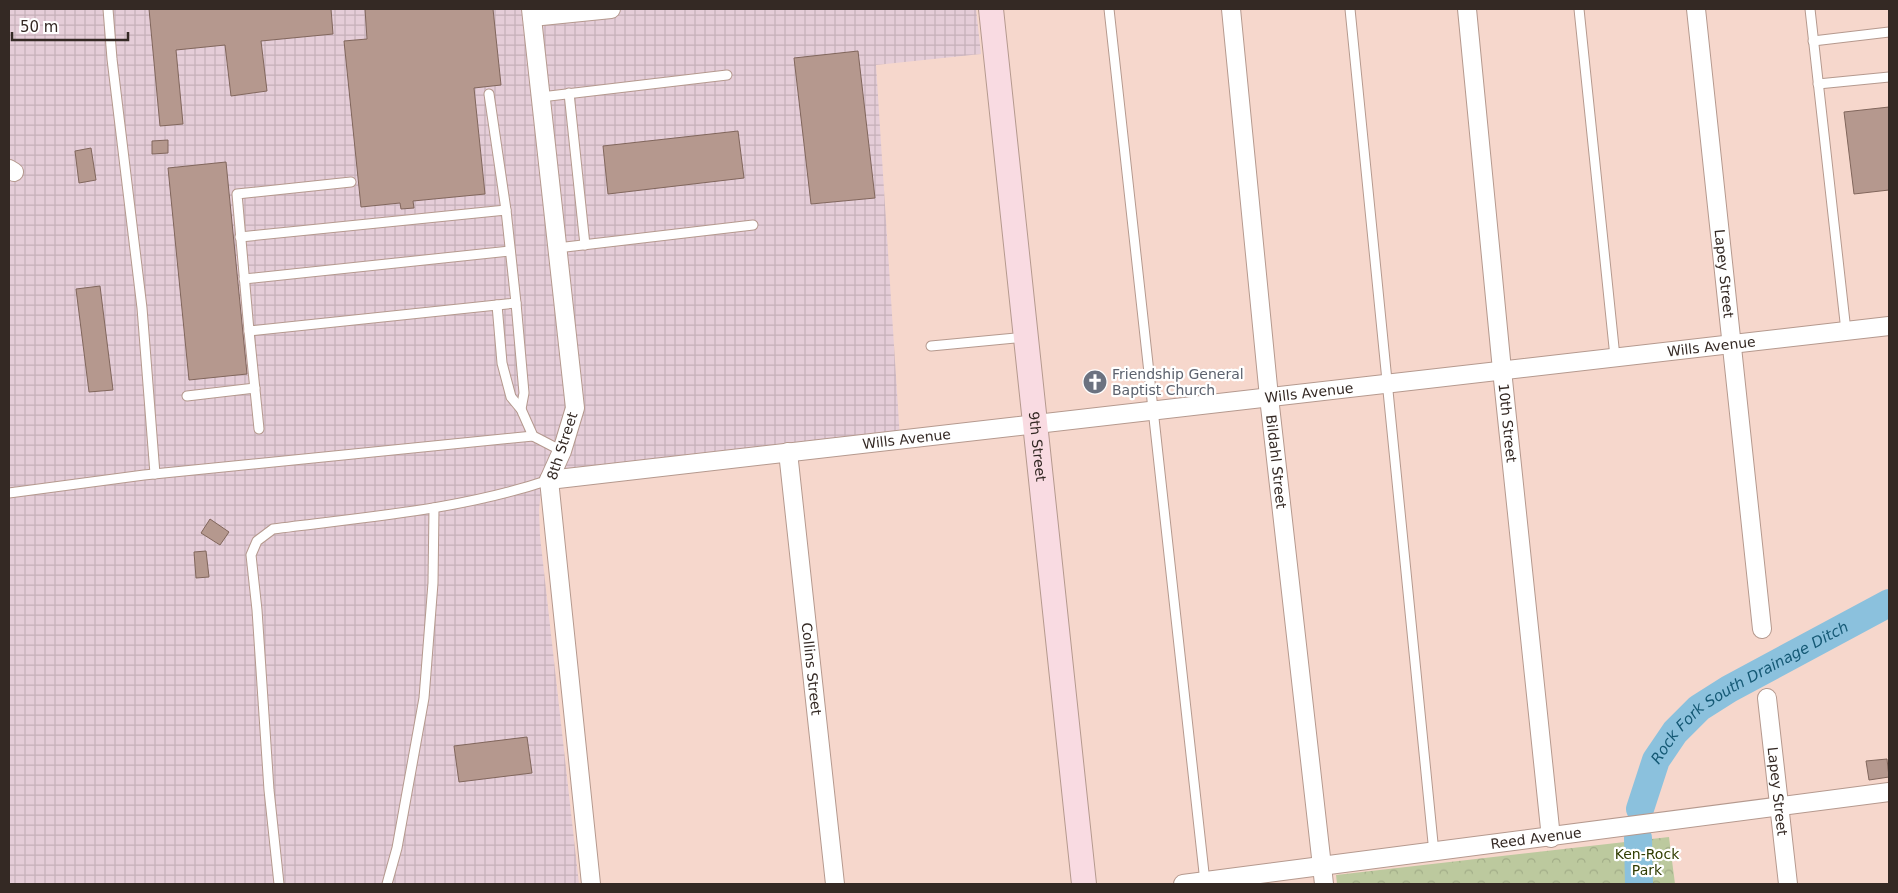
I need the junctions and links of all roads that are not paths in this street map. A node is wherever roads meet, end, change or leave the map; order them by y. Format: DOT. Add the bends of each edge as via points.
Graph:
graph roads {
  1 [pos="108,9"];
  2 [pos="611,9"];
  3 [pos="991,9"];
  4 [pos="1109,9"];
  5 [pos="1231,9"];
  6 [pos="1350,9"];
  7 [pos="1467,9"];
  8 [pos="1579,9"];
  9 [pos="1696,9"];
  10 [pos="1810,9"];
  11 [pos="532,13"];
  12 [pos="1889,32"];
  13 [pos="1813,41"];
  14 [pos="727,75"];
  15 [pos="1889,77"];
  16 [pos="1818,84"];
  17 [pos="569,93"];
  18 [pos="489,94"];
  19 [pos="541,96"];
  20 [pos="351,182"];
  21 [pos="506,210"];
  22 [pos="753,225"];
  23 [pos="240,237"];
  24 [pos="585,245"];
  25 [pos="557,248"];
  26 [pos="510,251"];
  27 [pos="244,279"];
  28 [pos="516,303"];
  29 [pos="497,305"];
  30 [pos="1889,326"];
  31 [pos="249,331"];
  32 [pos="1846,331"];
  33 [pos="1026,337"];
  34 [pos="1730,344"];
  35 [pos="931,346"];
  36 [pos="1615,358"];
  37 [pos="1502,370"];
  38 [pos="1387,384"];
  39 [pos="255,388"];
  40 [pos="187,396"];
  41 [pos="1269,397"];
  42 [pos="521,409"];
  43 [pos="1153,410"];
  44 [pos="1036,424"];
  45 [pos="259,429"];
  46 [pos="534,436"];
  47 [pos="562,451"];
  48 [pos="788,452"];
  49 [pos="155,474"];
  50 [pos="549,480"];
  51 [pos="9,493"];
  52 [pos="434,508"];
  53 [pos="1762,629"];
  54 [pos="1767,698"];
  55 [pos="1889,792"];
  56 [pos="1779,806"];
  57 [pos="1551,838"];
  58 [pos="1434,853"];
  59 [pos="1323,876"];
  60 [pos="1205,882"];
  61 [pos="279,884"];
  62 [pos="387,884"];
  63 [pos="591,884"];
  64 [pos="836,884"];
  65 [pos="1084,884"];
  66 [pos="1183,884"];
  67 [pos="1788,884"];
  1 -- 49 [label="lane" via="142,308"];
  2 -- 11 [label="street"];
  3 -- 33 [label="street, 9th Street"];
  4 -- 43 [label="lane"];
  5 -- 41 [label="street, Bildahl Street"];
  6 -- 38 [label="lane"];
  7 -- 37 [label="street, 10th Street"];
  8 -- 36 [label="lane"];
  9 -- 34 [label="street, Lapey Street"];
  10 -- 13 [label="lane"];
  11 -- 19 [label="street, 8th Street"];
  12 -- 13 [label="lane"];
  13 -- 16 [label="lane"];
  14 -- 17 [label="lane"];
  15 -- 16 [label="lane"];
  16 -- 32 [label="lane"];
  17 -- 19 [label="lane"];
  17 -- 24 [label="lane"];
  18 -- 21 [label="lane"];
  19 -- 25 [label="street, 8th Street"];
  20 -- 23 [label="lane" via="237,194"];
  21 -- 23 [label="lane"];
  21 -- 26 [label="lane"];
  22 -- 24 [label="lane"];
  23 -- 27 [label="lane"];
  24 -- 25 [label="lane"];
  25 -- 47 [label="street, 8th Street" via="575,408"];
  26 -- 27 [label="lane"];
  26 -- 28 [label="lane"];
  27 -- 31 [label="lane"];
  28 -- 29 [label="lane"];
  28 -- 42 [label="lane" via="524,393"];
  29 -- 31 [label="lane"];
  29 -- 42 [label="lane" via="502,363 511,397"];
  30 -- 32 [label="street, Wills Avenue"];
  31 -- 39 [label="lane"];
  32 -- 34 [label="street, Wills Avenue"];
  33 -- 35 [label="lane"];
  33 -- 44 [label="street, 9th Street"];
  34 -- 36 [label="street, Wills Avenue"];
  34 -- 53 [label="street, Lapey Street"];
  36 -- 37 [label="street, Wills Avenue"];
  37 -- 38 [label="street, Wills Avenue"];
  37 -- 57 [label="street, 10th Street"];
  38 -- 41 [label="street, Wills Avenue"];
  38 -- 58 [label="lane"];
  39 -- 40 [label="lane"];
  39 -- 45 [label="lane"];
  41 -- 43 [label="street, Wills Avenue"];
  41 -- 59 [label="street, Bildahl Street"];
  42 -- 46 [label="lane"];
  43 -- 44 [label="street, Wills Avenue"];
  43 -- 60 [label="lane"];
  44 -- 48 [label="street, Wills Avenue"];
  44 -- 65 [label="street, 9th Street"];
  46 -- 47 [label="lane"];
  46 -- 49 [label="lane"];
  47 -- 50 [label="street, 8th Street"];
  48 -- 50 [label="street, Wills Avenue"];
  48 -- 64 [label="street, Collins Street"];
  49 -- 51 [label="lane"];
  50 -- 52 [label="lane" via="512,492"];
  50 -- 63 [label="street, 8th Street"];
  52 -- 61 [label="lane" via="273,529 257,540 250,555"];
  52 -- 62 [label="lane" via="433,583 424,698"];
  54 -- 56 [label="street, Lapey Street"];
  55 -- 56 [label="street, Reed Avenue"];
  56 -- 57 [label="street, Reed Avenue"];
  56 -- 67 [label="street, Lapey Street"];
  57 -- 58 [label="street, Reed Avenue"];
  58 -- 59 [label="street, Reed Avenue"];
  59 -- 60 [label="street, Reed Avenue"];
  60 -- 66 [label="street, Reed Avenue"];
}
